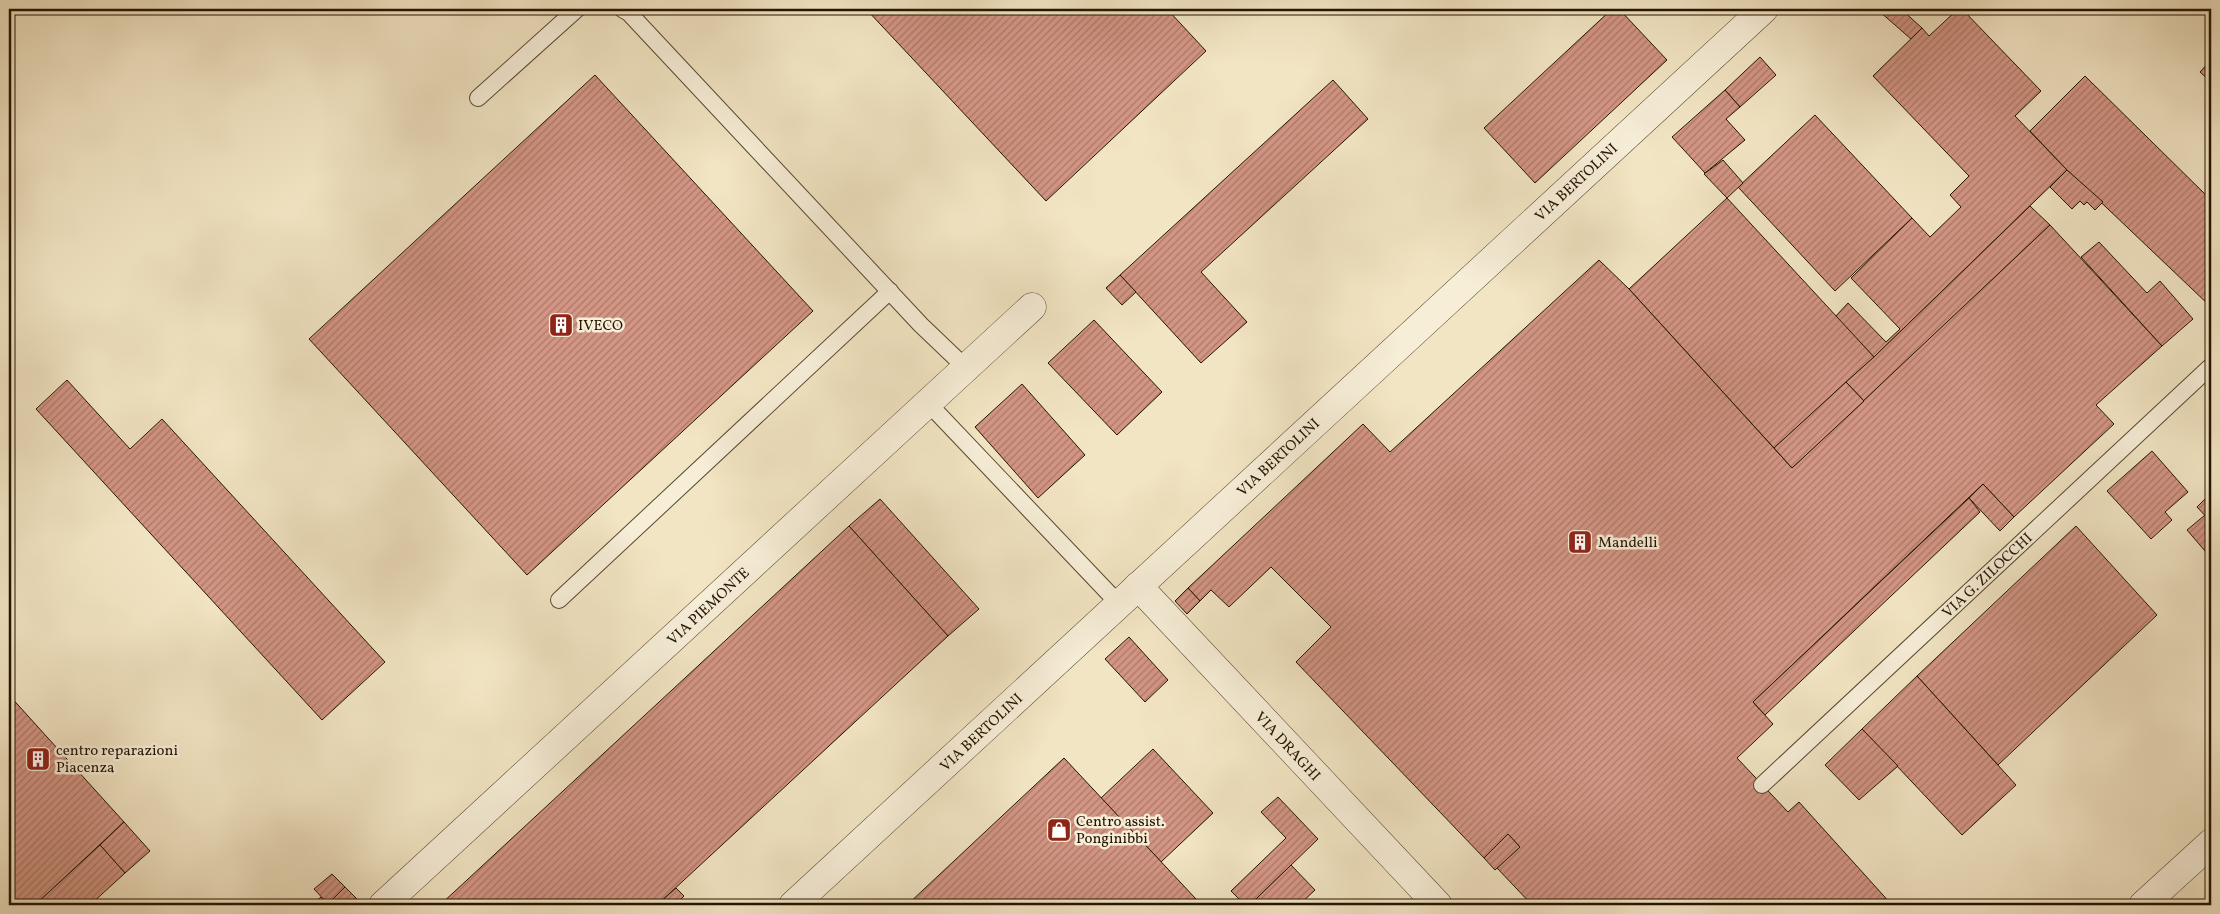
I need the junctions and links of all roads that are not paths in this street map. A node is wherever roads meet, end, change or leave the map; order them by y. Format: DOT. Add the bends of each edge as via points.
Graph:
graph roads {
  1 [pos="577,9"];
  2 [pos="622,9"];
  3 [pos="1764,9"];
  4 [pos="478,98"];
  5 [pos="890,292"];
  6 [pos="1032,307"];
  7 [pos="2211,366"];
  8 [pos="966,368"];
  9 [pos="928,403"];
  10 [pos="1138,586"];
  11 [pos="559,600"];
  12 [pos="1118,604"];
  13 [pos="1762,785"];
  14 [pos="2211,843"];
  15 [pos="383,905"];
  16 [pos="793,905"];
  17 [pos="1438,905"];
  18 [pos="2143,905"];
  1 -- 4 [label="lane"];
  2 -- 5 [label="lane" via="636,20"];
  3 -- 10 [label="street, VIA BERTOLINI"];
  5 -- 8 [label="lane"];
  5 -- 11 [label="lane"];
  6 -- 8 [label="street, VIA PIEMONTE"];
  7 -- 13 [label="lane, VIA G. ZILOCCHI"];
  8 -- 9 [label="street, VIA PIEMONTE"];
  9 -- 12 [label="lane"];
  9 -- 15 [label="street, VIA PIEMONTE"];
  10 -- 12 [label="street, VIA BERTOLINI"];
  10 -- 17 [label="street, VIA DRAGHI"];
  12 -- 16 [label="street, VIA BERTOLINI"];
  14 -- 18 [label="street"];
}
